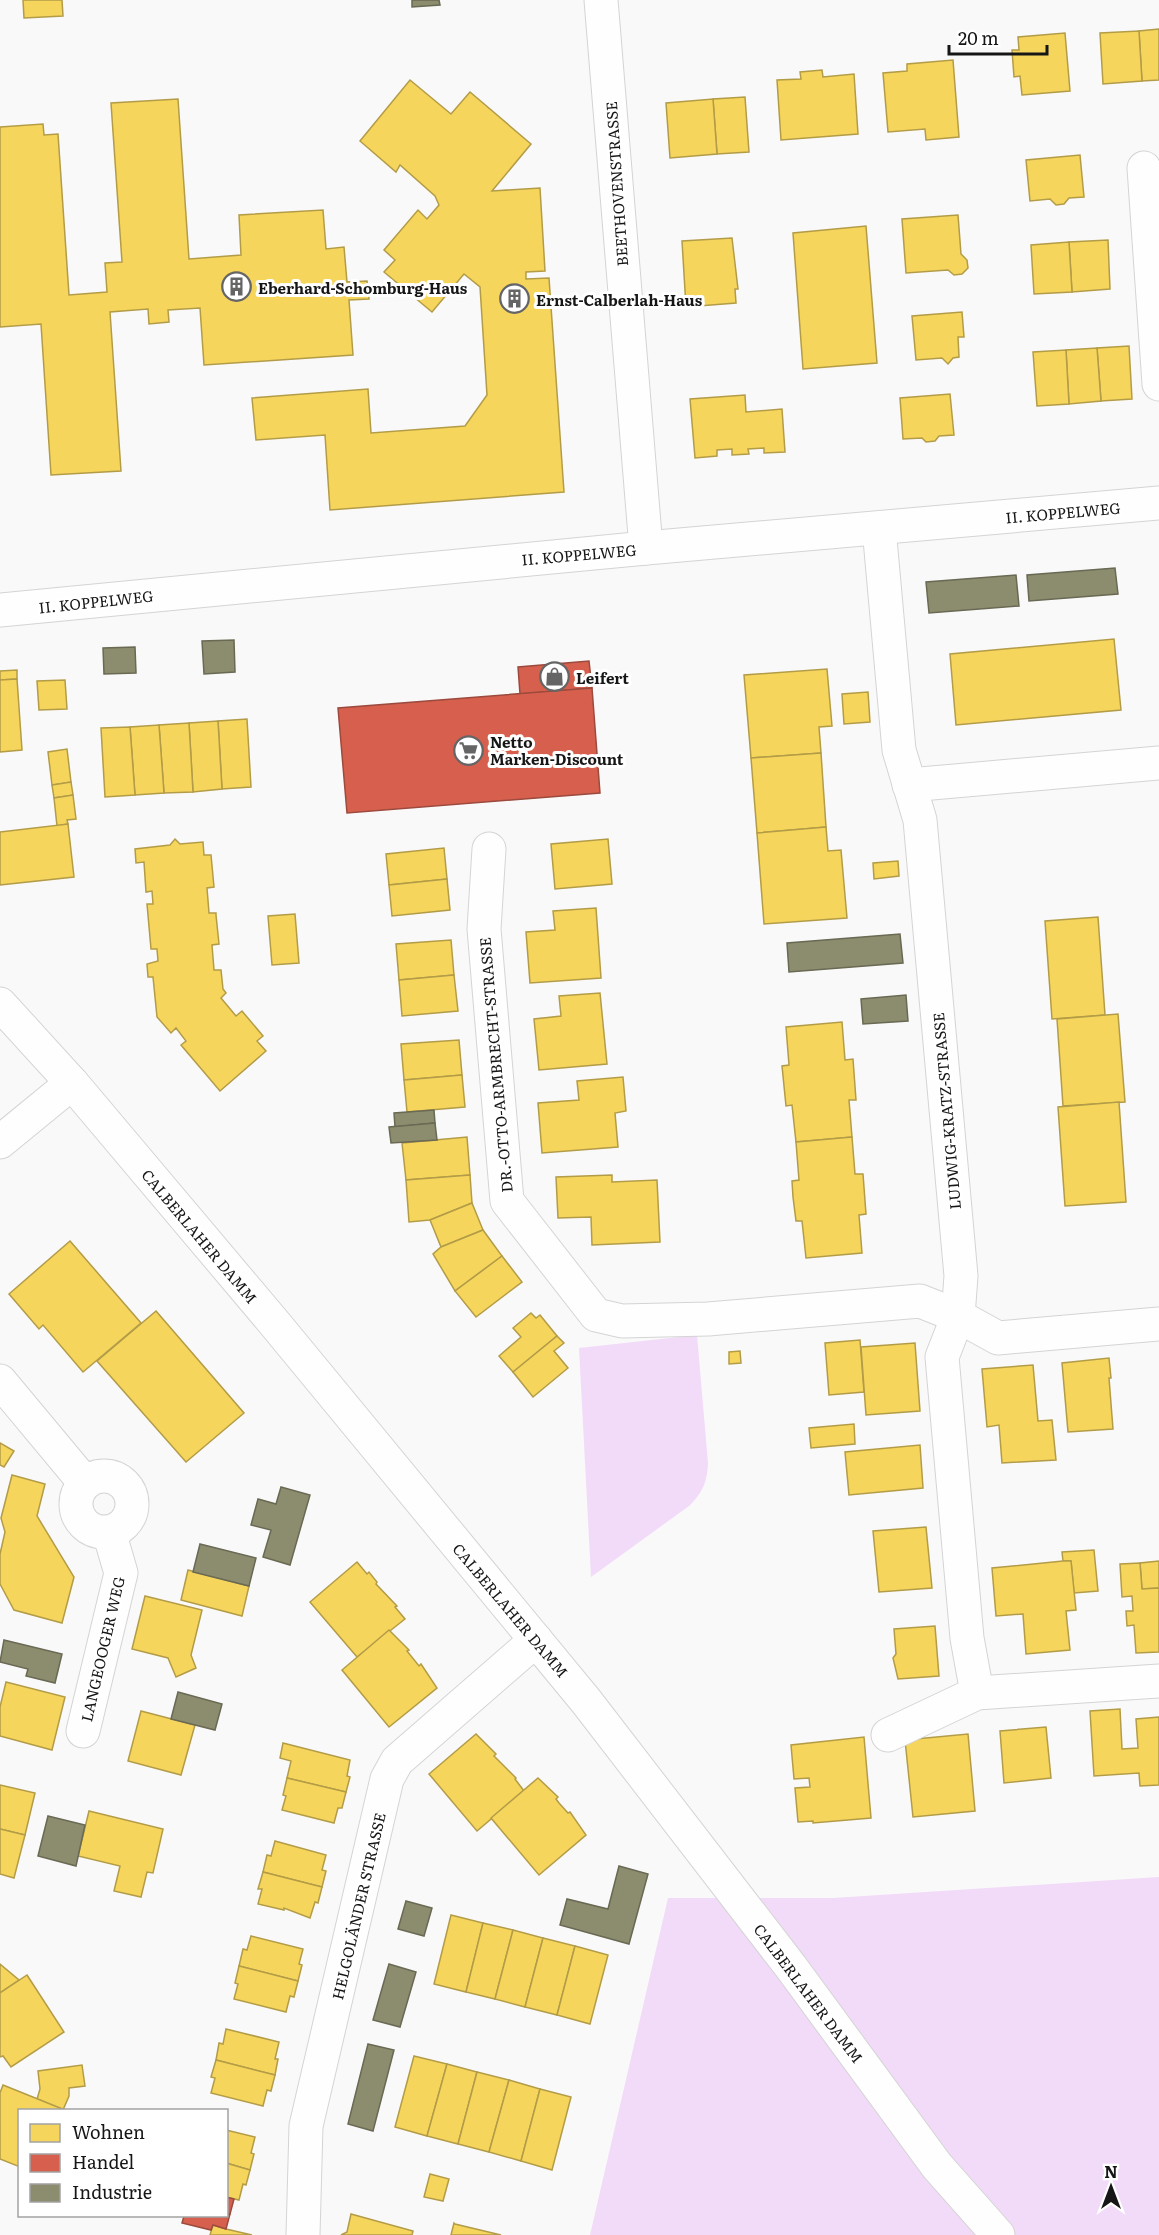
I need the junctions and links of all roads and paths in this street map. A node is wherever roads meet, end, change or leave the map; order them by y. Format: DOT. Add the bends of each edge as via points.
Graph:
graph roads {
  1 [pos="601,0"];
  2 [pos="1144,168"];
  3 [pos="1159,384"];
  4 [pos="1159,503"];
  5 [pos="879,528"];
  6 [pos="646,548"];
  7 [pos="0,610"];
  8 [pos="1159,763"];
  9 [pos="909,785"];
  10 [pos="489,849"];
  11 [pos="0,1004"];
  12 [pos="72,1083"];
  13 [pos="0,1142"];
  14 [pos="958,1316"];
  15 [pos="1159,1324"];
  16 [pos="0,1381"];
  17 [pos="85,1483"];
  18 [pos="109,1532"];
  19 [pos="536,1640"];
  20 [pos="1159,1681"];
  21 [pos="977,1693"];
  22 [pos="83,1731"];
  23 [pos="888,1735"];
  24 [pos="303,2235"];
  25 [pos="998,2235"];
  1 -- 6 [label="street, BEETHOVENSTRASSE"];
  2 -- 3 [label="street"];
  4 -- 5 [label="street, II. KOPPELWEG"];
  5 -- 6 [label="street, II. KOPPELWEG"];
  5 -- 9 [label="street, LUDWIG-KRATZ-STRASSE" via="899,750"];
  6 -- 7 [label="street, II. KOPPELWEG"];
  8 -- 9 [label="street"];
  9 -- 14 [label="street, LUDWIG-KRATZ-STRASSE" via="920,820 961,1276"];
  10 -- 14 [label="street, DR.-OTTO-ARMBRECHT-STRASSE" via="484,929 507,1201 596,1315 622,1321 708,1319 920,1301"];
  11 -- 12 [label="street, CALBERLAHER DAMM"];
  12 -- 13 [label="street"];
  12 -- 19 [label="street, CALBERLAHER DAMM"];
  14 -- 15 [label="street, DR.-OTTO-ARMBRECHT-STRASSE" via="998,1338"];
  14 -- 21 [label="street, LUDWIG-KRATZ-STRASSE" via="942,1357 967,1638"];
  16 -- 17 [label="street"];
  17 -- 18 [label="street" via="75,1504 78,1516 86,1526"];
  17 -- 18 [label="street" via="104,1476 123,1483 129,1491 131,1512 118,1529"];
  18 -- 22 [label="street, LANGEOOGER WEG" via="121,1573"];
  19 -- 24 [label="street, HELGOLÄNDER STRASSE" via="397,1761 387,1779 306,2126"];
  19 -- 25 [label="street, CALBERLAHER DAMM" via="791,1968 937,2166"];
  20 -- 21 [label="street"];
  21 -- 23 [label="street"];
}
